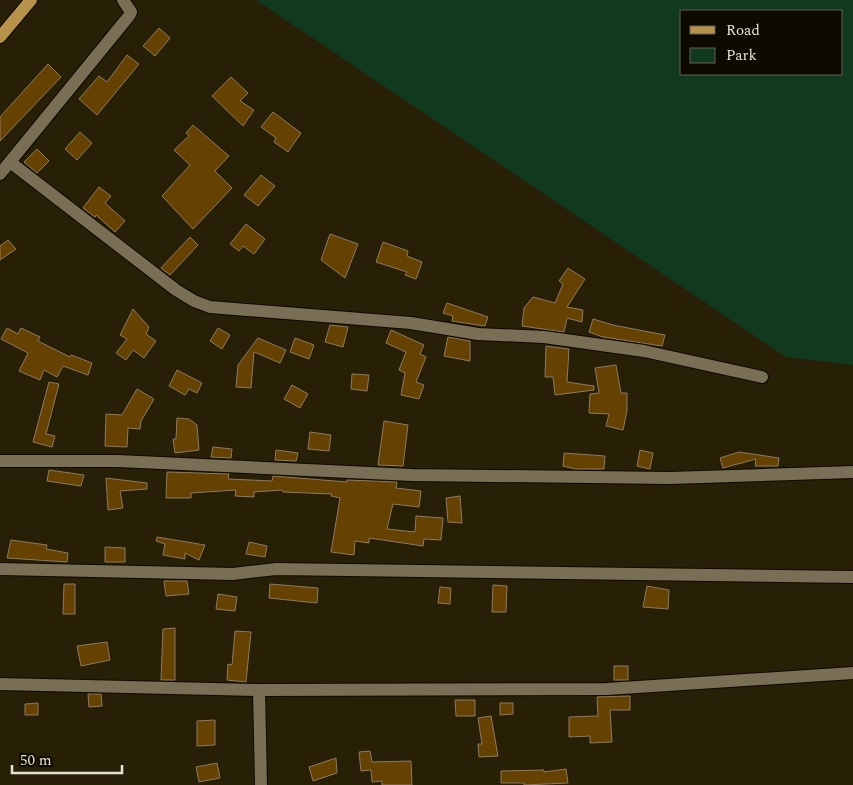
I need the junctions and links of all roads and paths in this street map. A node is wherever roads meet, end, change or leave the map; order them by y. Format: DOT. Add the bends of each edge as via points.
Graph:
graph roads {
  1 [pos="31,0"];
  2 [pos="123,0"];
  3 [pos="0,37"];
  4 [pos="10,162"];
  5 [pos="0,174"];
  6 [pos="762,377"];
  7 [pos="0,461"];
  8 [pos="853,472"];
  9 [pos="0,569"];
  10 [pos="853,577"];
  11 [pos="853,673"];
  12 [pos="0,684"];
  13 [pos="259,690"];
  14 [pos="261,785"];
  1 -- 3 [label="main road"];
  2 -- 4 [label="street" via="129,6 129,16"];
  4 -- 5 [label="street"];
  4 -- 6 [label="street" via="176,290 210,307 411,323 478,334 644,350"];
  7 -- 8 [label="street" via="118,461 412,475 670,478"];
  9 -- 10 [label="street" via="233,574 276,569"];
  11 -- 13 [label="street" via="607,689"];
  12 -- 13 [label="street"];
  13 -- 14 [label="street"];
}
